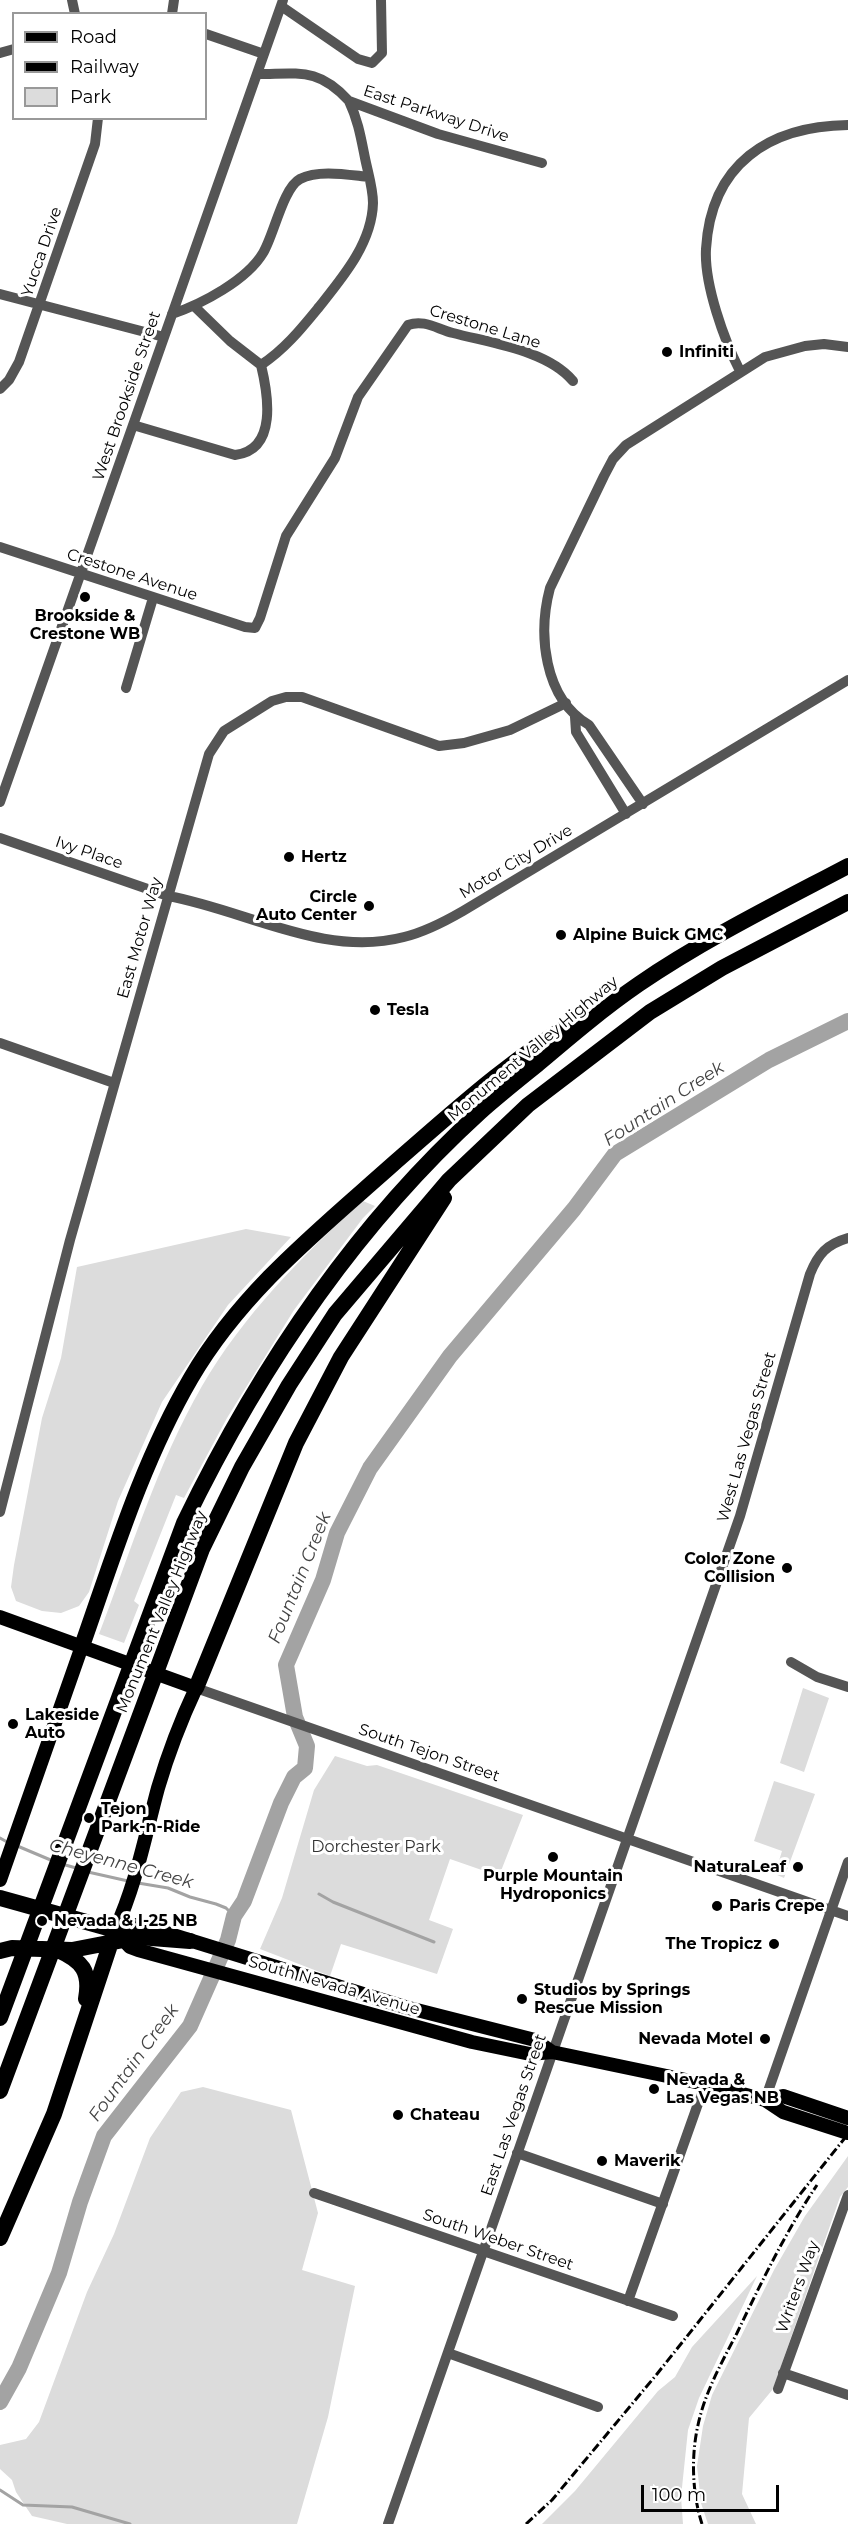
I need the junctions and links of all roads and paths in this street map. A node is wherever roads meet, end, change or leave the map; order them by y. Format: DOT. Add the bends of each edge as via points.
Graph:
graph roads {
  1 [pos="381,0"];
  2 [pos="282,3"];
  3 [pos="207,34"];
  4 [pos="264,54"];
  5 [pos="257,74"];
  6 [pos="349,101"];
  7 [pos="98,120"];
  8 [pos="848,125"];
  9 [pos="542,163"];
  10 [pos="369,177"];
  11 [pos="0,294"];
  12 [pos="40,304"];
  13 [pos="195,307"];
  14 [pos="172,314"];
  15 [pos="164,337"];
  16 [pos="848,347"];
  17 [pos="261,365"];
  18 [pos="740,371"];
  19 [pos="571,378"];
  20 [pos="0,389"];
  21 [pos="133,425"];
  22 [pos="0,547"];
  23 [pos="80,575"];
  24 [pos="153,598"];
  25 [pos="255,628"];
  26 [pos="848,680"];
  27 [pos="126,688"];
  28 [pos="566,703"];
  29 [pos="575,717"];
  30 [pos="0,801"];
  31 [pos="643,804"];
  32 [pos="626,814"];
  33 [pos="0,838"];
  34 [pos="848,866"];
  35 [pos="168,896"];
  36 [pos="848,902"];
  37 [pos="638,985"];
  38 [pos="0,1043"];
  39 [pos="114,1083"];
  40 [pos="478,1151"];
  41 [pos="843,1240"];
  42 [pos="0,1512"];
  43 [pos="0,1617"];
  44 [pos="82,1646"];
  45 [pos="693,1648"];
  46 [pos="791,1662"];
  47 [pos="848,1687"];
  48 [pos="196,1688"];
  49 [pos="626,1839"];
  50 [pos="848,1862"];
  51 [pos="0,1880"];
  52 [pos="0,1898"];
  53 [pos="831,1910"];
  54 [pos="848,1916"];
  55 [pos="116,1937"];
  56 [pos="141,1938"];
  57 [pos="190,1941"];
  58 [pos="57,1949"];
  59 [pos="0,1951"];
  60 [pos="0,2018"];
  61 [pos="552,2052"];
  62 [pos="705,2084"];
  63 [pos="0,2091"];
  64 [pos="61,2092"];
  65 [pos="765,2100"];
  66 [pos="848,2118"];
  67 [pos="848,2133"];
  68 [pos="517,2153"];
  69 [pos="314,2193"];
  70 [pos="848,2194"];
  71 [pos="663,2204"];
  72 [pos="0,2238"];
  73 [pos="483,2251"];
  74 [pos="628,2301"];
  75 [pos="673,2316"];
  76 [pos="448,2353"];
  77 [pos="783,2373"];
  78 [pos="778,2389"];
  79 [pos="848,2395"];
  80 [pos="598,2407"];
  81 [pos="388,2524"];
  1 -- 2 [label="street" via="382,53 372,63 358,59"];
  2 -- 4 [label="street, West Brookside Street"];
  3 -- 4 [label="street"];
  4 -- 5 [label="street, West Brookside Street"];
  5 -- 6 [label="street, East Parkway Drive" via="319,76"];
  5 -- 14 [label="street, West Brookside Street"];
  6 -- 9 [label="street, East Parkway Drive" via="438,134"];
  6 -- 10 [label="street" via="358,120"];
  7 -- 12 [label="street, Yucca Drive" via="95,144"];
  8 -- 18 [label="street" via="805,128 776,137 748,156 718,198 708,233 707,268 729,350"];
  10 -- 13 [label="street" via="310,175 298,180 256,263"];
  10 -- 17 [label="street" via="371,216 351,265 288,344"];
  11 -- 12 [label="street"];
  12 -- 15 [label="street"];
  12 -- 20 [label="street, Yucca Drive" via="14,372"];
  13 -- 14 [label="street"];
  13 -- 17 [label="street"];
  14 -- 15 [label="street, West Brookside Street"];
  15 -- 21 [label="street, West Brookside Street"];
  16 -- 18 [label="street" via="824,344 785,350"];
  17 -- 21 [label="street" via="267,420 258,443 244,454 226,454"];
  18 -- 28 [label="street" via="626,445 604,476 550,588 545,607 543,642 549,667"];
  19 -- 25 [label="street, Crestone Lane" via="544,360 491,341 424,323 408,325 358,397 330,468 286,536"];
  21 -- 23 [label="street, West Brookside Street"];
  22 -- 23 [label="street, Crestone Avenue"];
  23 -- 24 [label="street, Crestone Avenue"];
  23 -- 30 [label="street, West Brookside Street"];
  24 -- 25 [label="street, Crestone Avenue"];
  24 -- 27 [label="street"];
  26 -- 31 [label="street, Motor City Drive"];
  28 -- 29 [label="street"];
  28 -- 35 [label="street, East Motor Way" via="510,730 439,746 302,697 272,701 224,731 209,754"];
  29 -- 31 [label="street" via="588,725"];
  29 -- 32 [label="street" via="576,732"];
  31 -- 32 [label="street, Motor City Drive"];
  32 -- 35 [label="street, Motor City Drive" via="463,911 404,938 331,941"];
  33 -- 35 [label="street, Ivy Place"];
  34 -- 37 [label="highway, Monument Valley Highway" via="674,960"];
  35 -- 39 [label="street, East Motor Way"];
  36 -- 40 [label="highway, Monument Valley Highway" via="722,968 650,1012 528,1105"];
  37 -- 44 [label="highway" via="562,1029 482,1088 290,1254 236,1313 196,1369 158,1438"];
  37 -- 60 [label="highway, Monument Valley Highway" via="479,1114 378,1219 327,1283 269,1369 217,1455 184,1523"];
  38 -- 39 [label="street"];
  39 -- 42 [label="street, East Motor Way"];
  40 -- 48 [label="highway" via="407,1251 331,1375 296,1443"];
  40 -- 63 [label="highway, Monument Valley Highway" via="423,1208 335,1314 242,1467 183,1598"];
  41 -- 45 [label="street, West Las Vegas Street" via="822,1251 815,1260 740,1516"];
  43 -- 44 [label="main road, South Tejon Street"];
  44 -- 48 [label="main road, South Tejon Street"];
  44 -- 51 [label="main road"];
  45 -- 49 [label="street, East Las Vegas Street"];
  46 -- 47 [label="street" via="817,1677"];
  48 -- 49 [label="street, South Tejon Street"];
  48 -- 55 [label="main road" via="159,1785"];
  49 -- 53 [label="street, South Tejon Street"];
  49 -- 61 [label="street, East Las Vegas Street"];
  50 -- 53 [label="street"];
  52 -- 55 [label="highway"];
  53 -- 54 [label="street, South Tejon Street"];
  53 -- 65 [label="street"];
  55 -- 56 [label="highway"];
  55 -- 58 [label="highway" via="82,1949"];
  55 -- 64 [label="highway"];
  56 -- 57 [label="highway"];
  56 -- 61 [label="main road, South Nevada Avenue" via="281,1989 472,2042 530,2054"];
  57 -- 61 [label="main road, South Nevada Avenue" via="405,2007 535,2040"];
  58 -- 59 [label="highway"];
  58 -- 64 [label="highway" via="72,1956 87,1975 86,1998"];
  61 -- 62 [label="main road, South Nevada Avenue"];
  61 -- 68 [label="street, East Las Vegas Street"];
  62 -- 65 [label="main road, South Nevada Avenue"];
  62 -- 71 [label="street"];
  64 -- 72 [label="highway"];
  65 -- 66 [label="main road, South Nevada Avenue" via="783,2096"];
  65 -- 67 [label="main road, South Nevada Avenue" via="783,2112"];
  68 -- 71 [label="street"];
  68 -- 73 [label="street, East Las Vegas Street"];
  69 -- 73 [label="street, South Weber Street"];
  70 -- 77 [label="street, Writers Way"];
  71 -- 74 [label="street"];
  73 -- 74 [label="street, South Weber Street"];
  73 -- 76 [label="street, East Las Vegas Street"];
  74 -- 75 [label="street, South Weber Street"];
  76 -- 80 [label="street"];
  76 -- 81 [label="street, East Las Vegas Street"];
  77 -- 78 [label="street, Writers Way"];
  77 -- 79 [label="street"];
}
